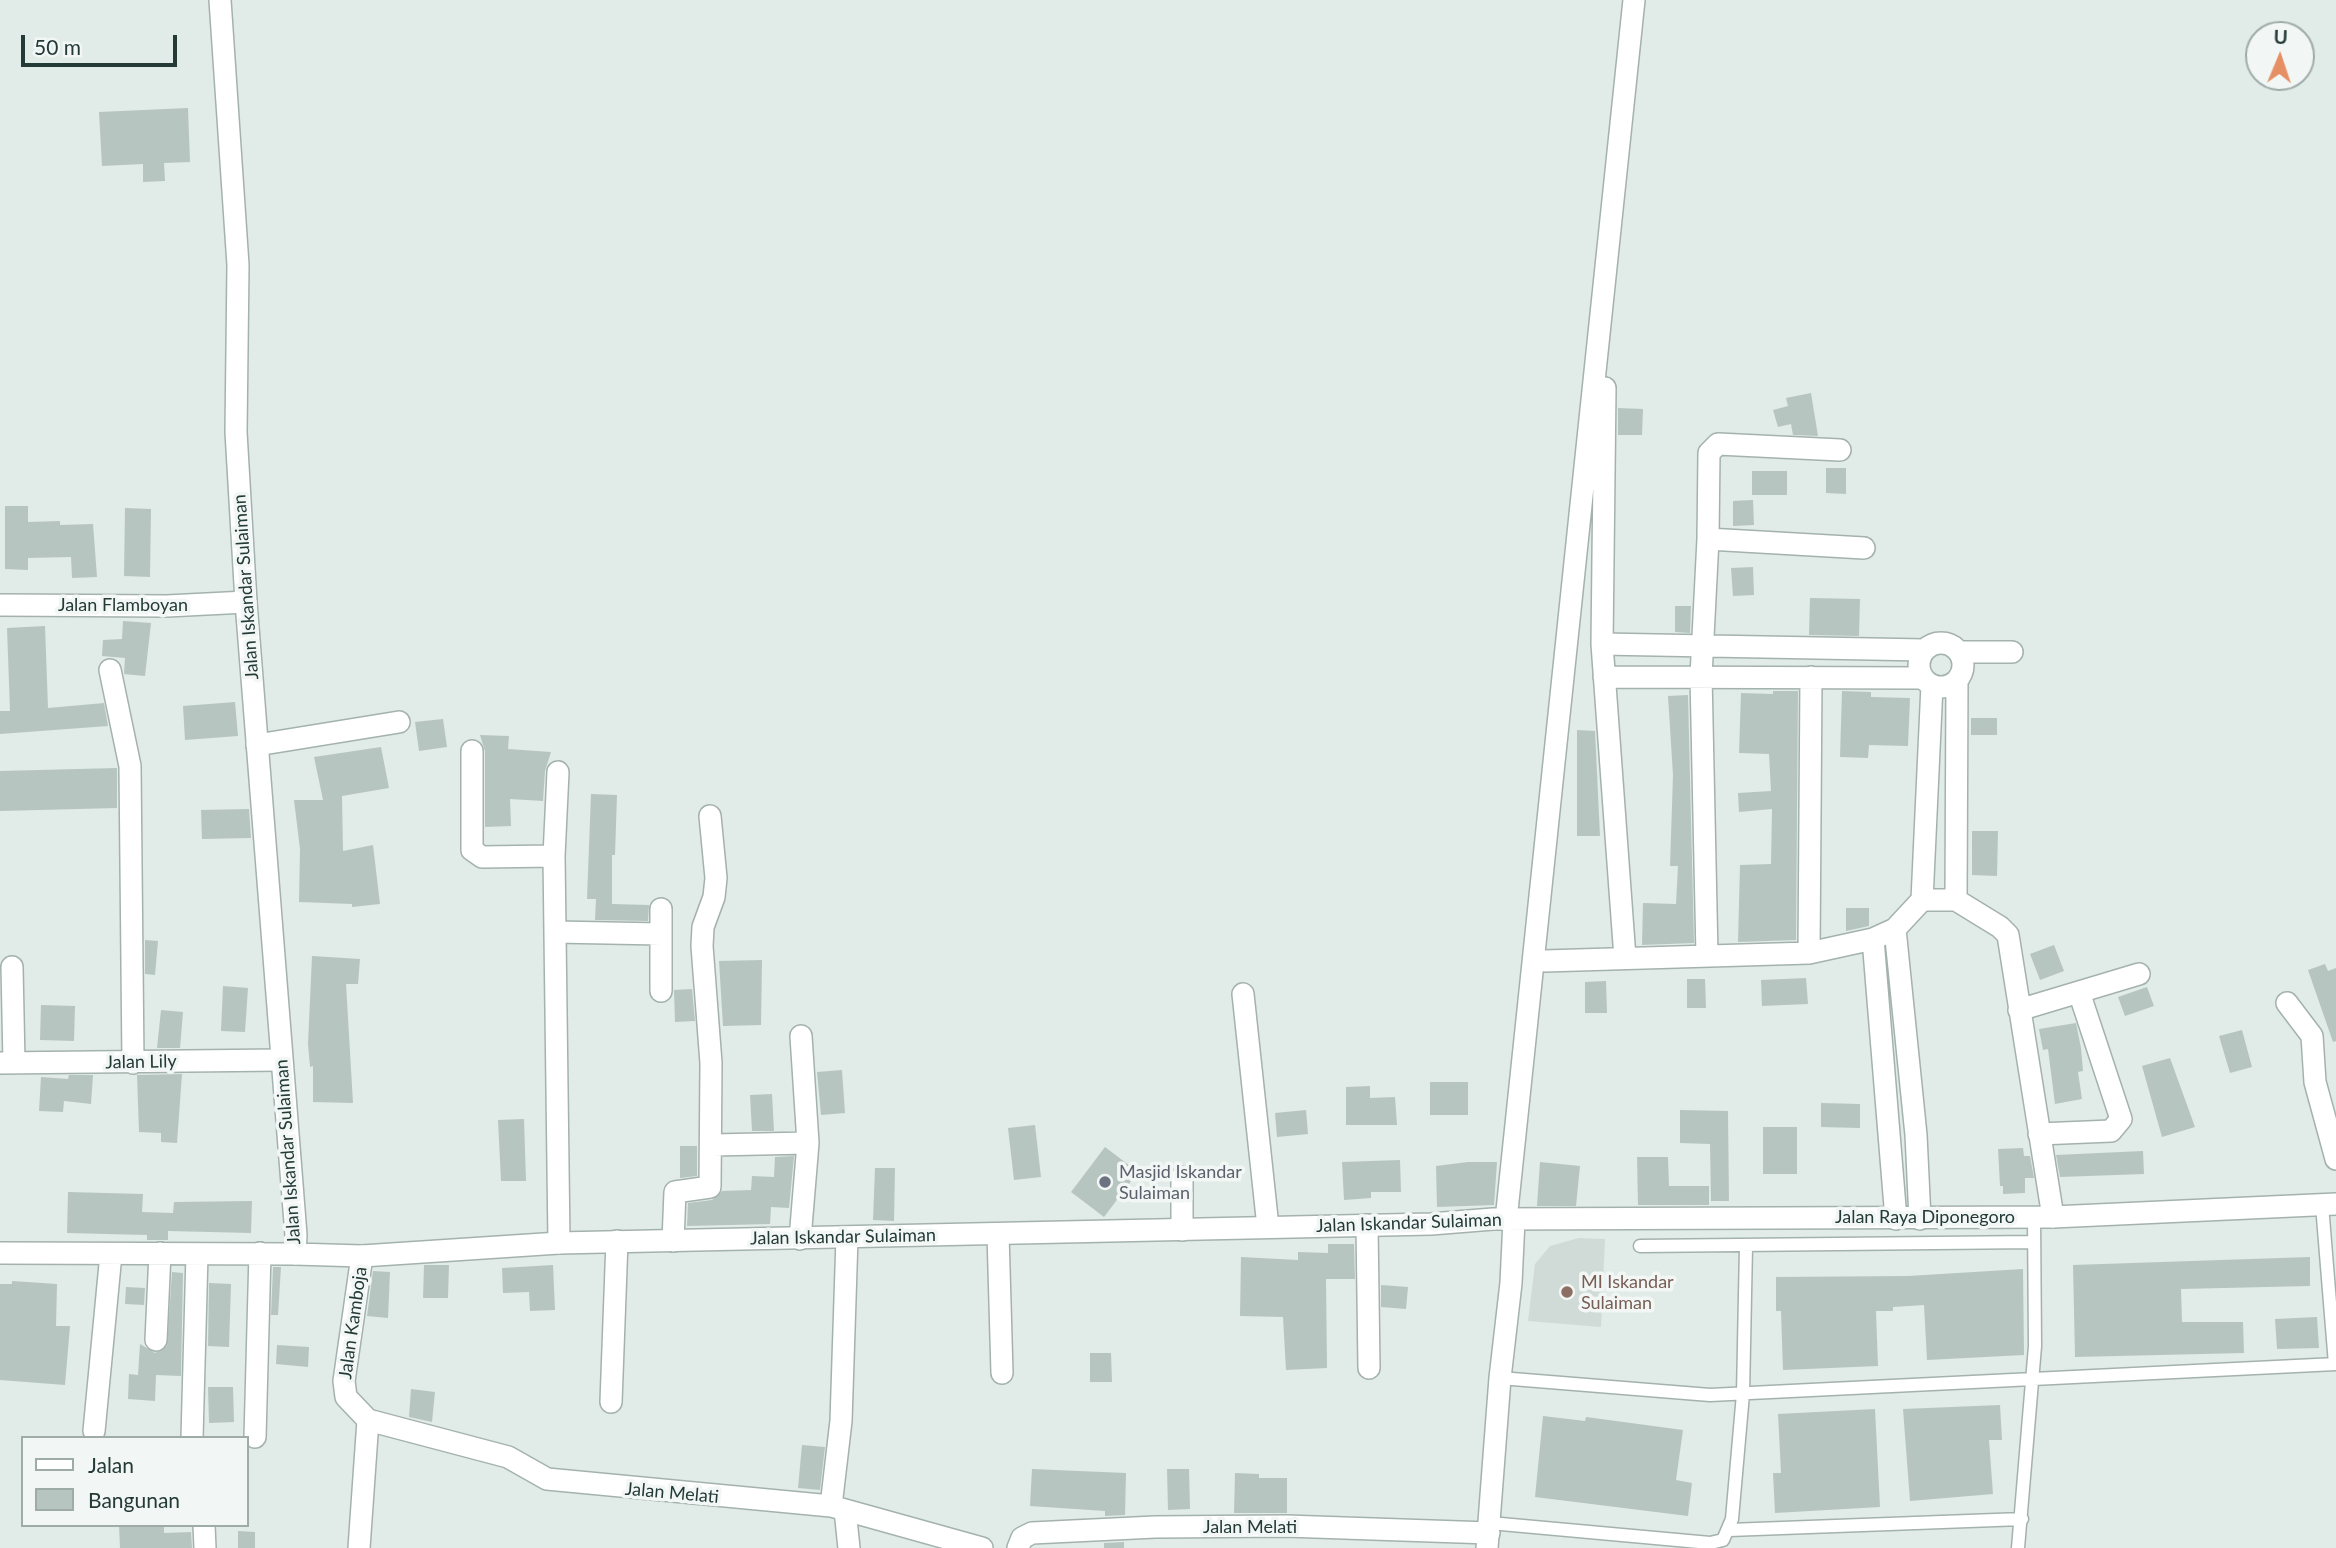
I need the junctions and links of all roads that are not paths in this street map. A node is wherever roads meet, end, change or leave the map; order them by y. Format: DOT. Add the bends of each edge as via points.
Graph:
graph roads {
  1 [pos="220,0"];
  2 [pos="1634,0"];
  3 [pos="1605,388"];
  4 [pos="1840,450"];
  5 [pos="1708,539"];
  6 [pos="1864,548"];
  7 [pos="246,602"];
  8 [pos="0,605"];
  9 [pos="1602,644"];
  10 [pos="1702,647"];
  11 [pos="1924,650"];
  12 [pos="1959,652"];
  13 [pos="2012,652"];
  14 [pos="110,670"];
  15 [pos="1702,676"];
  16 [pos="1604,677"];
  17 [pos="1811,677"];
  18 [pos="1957,681"];
  19 [pos="1927,682"];
  20 [pos="399,722"];
  21 [pos="257,746"];
  22 [pos="472,751"];
  23 [pos="558,772"];
  24 [pos="710,816"];
  25 [pos="554,856"];
  26 [pos="1922,900"];
  27 [pos="1956,900"];
  28 [pos="661,909"];
  29 [pos="1895,929"];
  30 [pos="555,932"];
  31 [pos="661,934"];
  32 [pos="1873,939"];
  33 [pos="1809,953"];
  34 [pos="1707,956"];
  35 [pos="1625,958"];
  36 [pos="1545,961"];
  37 [pos="12,967"];
  38 [pos="1900,972"];
  39 [pos="2139,974"];
  40 [pos="1875,975"];
  41 [pos="661,991"];
  42 [pos="2079,992"];
  43 [pos="1243,994"];
  44 [pos="2287,1003"];
  45 [pos="2020,1010"];
  46 [pos="801,1036"];
  47 [pos="281,1060"];
  48 [pos="7,1063"];
  49 [pos="133,1063"];
  50 [pos="2039,1133"];
  51 [pos="808,1143"];
  52 [pos="713,1145"];
  53 [pos="2336,1159"];
  54 [pos="1182,1177"];
  55 [pos="2329,1205"];
  56 [pos="2043,1217"];
  57 [pos="1896,1219"];
  58 [pos="1920,1219"];
  59 [pos="1510,1220"];
  60 [pos="1367,1225"];
  61 [pos="1268,1227"];
  62 [pos="2330,1228"];
  63 [pos="1182,1230"];
  64 [pos="998,1234"];
  65 [pos="847,1238"];
  66 [pos="800,1239"];
  67 [pos="617,1241"];
  68 [pos="673,1241"];
  69 [pos="2034,1242"];
  70 [pos="559,1243"];
  71 [pos="1640,1246"];
  72 [pos="1746,1246"];
  73 [pos="0,1253"];
  74 [pos="160,1253"];
  75 [pos="260,1253"];
  76 [pos="111,1254"];
  77 [pos="197,1254"];
  78 [pos="295,1254"];
  79 [pos="362,1256"];
  80 [pos="156,1340"];
  81 [pos="2336,1364"];
  82 [pos="1369,1368"];
  83 [pos="1002,1373"];
  84 [pos="2033,1377"];
  85 [pos="1500,1378"];
  86 [pos="1743,1394"];
  87 [pos="611,1402"];
  88 [pos="368,1420"];
  89 [pos="94,1431"];
  90 [pos="192,1436"];
  91 [pos="255,1437"];
  92 [pos="838,1508"];
  93 [pos="2022,1519"];
  94 [pos="204,1527"];
  95 [pos="1729,1530"];
  96 [pos="1489,1534"];
  97 [pos="205,1548"];
  98 [pos="359,1548"];
  99 [pos="849,1548"];
  100 [pos="982,1548"];
  101 [pos="1018,1548"];
  102 [pos="2018,1548"];
  1 -- 7 [label="street, Jalan Iskandar Sulaiman" via="238,265 236,432"];
  2 -- 59 [label="street"];
  3 -- 9 [label="street"];
  4 -- 5 [label="street" via="1713,446 1709,453"];
  5 -- 6 [label="street"];
  5 -- 10 [label="street"];
  7 -- 8 [label="street, Jalan Flamboyan"];
  7 -- 21 [label="street, Jalan Iskandar Sulaiman"];
  9 -- 10 [label="street"];
  9 -- 16 [label="street"];
  10 -- 11 [label="street"];
  10 -- 15 [label="street"];
  11 -- 12 [label="street" via="1946,643"];
  11 -- 19 [label="street" via="1918,664"];
  12 -- 13 [label="street"];
  12 -- 18 [label="street" via="1963,667"];
  14 -- 49 [label="street" via="130,766"];
  15 -- 16 [label="street"];
  15 -- 17 [label="street"];
  15 -- 34 [label="street"];
  16 -- 35 [label="street"];
  17 -- 19 [label="street"];
  17 -- 33 [label="street"];
  18 -- 19 [label="street" via="1943,688"];
  18 -- 27 [label="street"];
  19 -- 26 [label="street"];
  20 -- 21 [label="street"];
  21 -- 47 [label="street, Jalan Iskandar Sulaiman"];
  22 -- 25 [label="street" via="472,850 482,857"];
  23 -- 25 [label="street"];
  24 -- 52 [label="street" via="716,878 702,946"];
  25 -- 30 [label="street"];
  26 -- 27 [label="street"];
  26 -- 29 [label="street"];
  27 -- 45 [label="street" via="2008,935"];
  28 -- 31 [label="street"];
  29 -- 32 [label="street"];
  29 -- 38 [label="street"];
  30 -- 31 [label="street"];
  30 -- 70 [label="street"];
  31 -- 41 [label="street"];
  32 -- 33 [label="street"];
  32 -- 40 [label="street"];
  33 -- 34 [label="street"];
  34 -- 35 [label="street"];
  35 -- 36 [label="street"];
  37 -- 48 [label="street"];
  38 -- 40 [label="street"];
  38 -- 58 [label="street"];
  39 -- 42 [label="street"];
  40 -- 57 [label="street"];
  42 -- 45 [label="street"];
  42 -- 50 [label="street" via="2121,1118 2111,1130"];
  43 -- 61 [label="street"];
  44 -- 53 [label="street" via="2312,1036 2315,1082"];
  45 -- 50 [label="street"];
  46 -- 51 [label="street"];
  47 -- 49 [label="street, Jalan Lily"];
  47 -- 78 [label="street, Jalan Iskandar Sulaiman"];
  48 -- 49 [label="street, Jalan Lily"];
  50 -- 56 [label="street"];
  51 -- 52 [label="street"];
  51 -- 66 [label="street"];
  52 -- 68 [label="street" via="709,1189 675,1192"];
  54 -- 63 [label="street"];
  55 -- 56 [label="street, Jalan Raya Diponegoro"];
  55 -- 62 [label="lane"];
  56 -- 58 [label="street, Jalan Raya Diponegoro"];
  56 -- 69 [label="lane"];
  57 -- 58 [label="street, Jalan Raya Diponegoro"];
  57 -- 59 [label="street, Jalan Raya Diponegoro"];
  59 -- 60 [label="street, Jalan Iskandar Sulaiman"];
  59 -- 85 [label="street" via="1511,1283"];
  60 -- 61 [label="street, Jalan Iskandar Sulaiman"];
  60 -- 82 [label="street"];
  61 -- 63 [label="street, Jalan Iskandar Sulaiman"];
  62 -- 81 [label="lane"];
  63 -- 64 [label="street, Jalan Iskandar Sulaiman"];
  64 -- 65 [label="street, Jalan Iskandar Sulaiman"];
  64 -- 83 [label="street"];
  65 -- 66 [label="street, Jalan Iskandar Sulaiman"];
  65 -- 92 [label="street"];
  66 -- 68 [label="street, Jalan Iskandar Sulaiman"];
  67 -- 68 [label="street, Jalan Iskandar Sulaiman"];
  67 -- 70 [label="street, Jalan Iskandar Sulaiman"];
  67 -- 87 [label="street"];
  69 -- 72 [label="lane"];
  69 -- 84 [label="lane"];
  70 -- 79 [label="street, Jalan Iskandar Sulaiman"];
  71 -- 72 [label="lane"];
  72 -- 86 [label="lane"];
  73 -- 76 [label="street"];
  74 -- 76 [label="street"];
  74 -- 77 [label="street"];
  74 -- 80 [label="street"];
  75 -- 77 [label="street"];
  75 -- 78 [label="street"];
  75 -- 91 [label="street"];
  76 -- 89 [label="street"];
  77 -- 90 [label="street"];
  78 -- 79 [label="street, Jalan Iskandar Sulaiman"];
  79 -- 88 [label="street, Jalan Kamboja" via="344,1381 346,1397"];
  81 -- 84 [label="lane"];
  84 -- 86 [label="lane"];
  84 -- 93 [label="lane"];
  85 -- 86 [label="lane"];
  85 -- 96 [label="street"];
  86 -- 95 [label="lane"];
  88 -- 92 [label="street, Jalan Melati" via="508,1457 547,1479"];
  88 -- 98 [label="street"];
  92 -- 99 [label="street"];
  92 -- 100 [label="street, Jalan Melati"];
  93 -- 95 [label="lane"];
  93 -- 102 [label="lane"];
  94 -- 97 [label="street"];
  95 -- 96 [label="lane" via="1723,1540 1710,1543"];
  96 -- 101 [label="street, Jalan Melati" via="1286,1526 1155,1527 1032,1533 1022,1538"];
}
